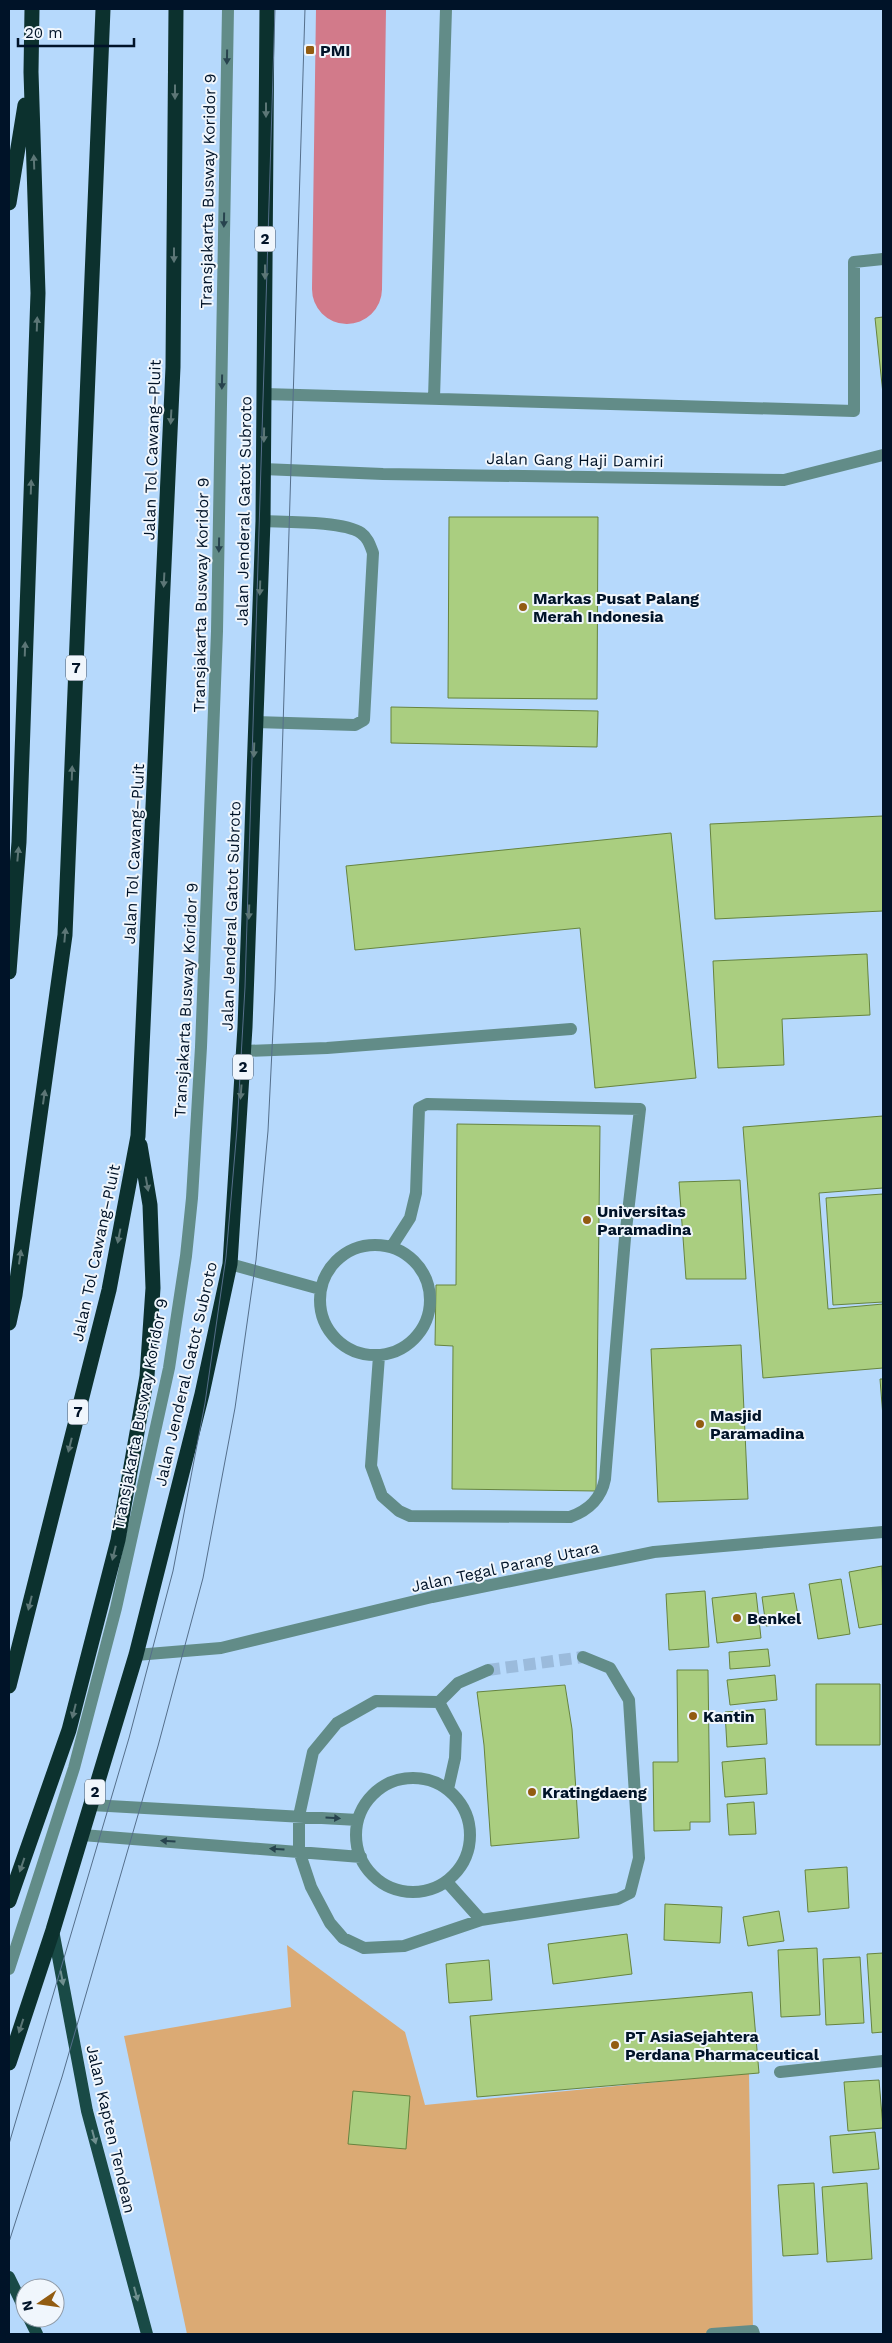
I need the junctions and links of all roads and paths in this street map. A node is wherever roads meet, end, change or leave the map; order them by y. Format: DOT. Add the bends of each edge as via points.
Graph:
graph roads {
  1 [pos="32,9"];
  2 [pos="103,9"];
  3 [pos="176,9"];
  4 [pos="228,9"];
  5 [pos="267,9"];
  6 [pos="446,9"];
  7 [pos="31,72"];
  8 [pos="9,203"];
  9 [pos="883,259"];
  10 [pos="264,394"];
  11 [pos="434,398"];
  12 [pos="883,455"];
  13 [pos="263,469"];
  14 [pos="263,521"];
  15 [pos="255,722"];
  16 [pos="9,972"];
  17 [pos="571,1029"];
  18 [pos="244,1051"];
  19 [pos="138,1136"];
  20 [pos="392,1246"];
  21 [pos="230,1264"];
  22 [pos="320,1289"];
  23 [pos="9,1322"];
  24 [pos="379,1356"];
  25 [pos="883,1532"];
  26 [pos="136,1654"];
  27 [pos="583,1657"];
  28 [pos="488,1670"];
  29 [pos="9,1686"];
  30 [pos="439,1702"];
  31 [pos="448,1789"];
  32 [pos="91,1805"];
  33 [pos="299,1816"];
  34 [pos="358,1820"];
  35 [pos="82,1835"];
  36 [pos="299,1850"];
  37 [pos="361,1857"];
  38 [pos="447,1882"];
  39 [pos="9,1901"];
  40 [pos="481,1920"];
  41 [pos="53,1930"];
  42 [pos="9,1969"];
  43 [pos="883,2061"];
  44 [pos="9,2063"];
  45 [pos="780,2072"];
  46 [pos="9,2277"];
  47 [pos="15,2289"];
  48 [pos="147,2334"];
  49 [pos="712,2334"];
  50 [pos="754,2334"];
  1 -- 7 [label="highway"];
  23 -- 2 [label="highway, 7, one-way" via="65,935"];
  3 -- 19 [label="highway, Jalan Tol Cawang–Pluit / 7, one-way" via="174,366"];
  4 -- 42 [label="street, Transjakarta Busway Koridor 9, one-way" via="217,631 201,1047 187,1246 169,1368 116,1608 74,1768"];
  5 -- 10 [label="highway, Jalan Jenderal Gatot Subroto / 2, one-way"];
  6 -- 11 [label="street"];
  7 -- 8 [label="highway"];
  16 -- 7 [label="highway, one-way" via="19,842 38,292"];
  9 -- 11 [label="street" via="854,262 854,411"];
  10 -- 11 [label="street"];
  10 -- 13 [label="highway, Jalan Jenderal Gatot Subroto / 2, one-way"];
  12 -- 13 [label="street, Jalan Gang Haji Damiri" via="784,480"];
  13 -- 14 [label="highway, Jalan Jenderal Gatot Subroto / 2"];
  14 -- 15 [label="highway, Jalan Jenderal Gatot Subroto / 2, one-way"];
  14 -- 15 [label="street" via="345,527 361,532 373,553 364,720 355,725"];
  15 -- 18 [label="highway, Jalan Jenderal Gatot Subroto / 2, one-way"];
  17 -- 18 [label="street" via="327,1048"];
  18 -- 21 [label="highway, Jalan Jenderal Gatot Subroto / 2, one-way"];
  19 -- 29 [label="highway, Jalan Tol Cawang–Pluit / 7, one-way" via="109,1290"];
  19 -- 39 [label="highway, one-way" via="150,1205 153,1288 147,1376 118,1540 69,1730"];
  20 -- 22 [label="street" via="369,1243 347,1251 329,1267"];
  20 -- 24 [label="street" via="418,1263 431,1291 427,1322 408,1346"];
  20 -- 24 [label="street" via="410,1218 416,1193 419,1108 423,1104 640,1108 625,1238 606,1479 603,1492 592,1505 570,1517 410,1516 399,1511 382,1496 371,1466"];
  21 -- 22 [label="street"];
  21 -- 26 [label="highway, Jalan Jenderal Gatot Subroto / 2" via="202,1394"];
  22 -- 24 [label="street" via="321,1314 333,1337 353,1352"];
  25 -- 26 [label="street, Jalan Tegal Parang Utara" via="654,1552 432,1597 221,1648"];
  26 -- 32 [label="highway, Jalan Jenderal Gatot Subroto / 2"];
  27 -- 40 [label="street" via="610,1668 629,1700 639,1858 630,1893 618,1899"];
  28 -- 30 [label="street" via="458,1683"];
  30 -- 31 [label="street" via="456,1734"];
  30 -- 33 [label="street" via="376,1700 337,1723 313,1752"];
  31 -- 34 [label="street" via="431,1780 412,1777 395,1781 378,1789"];
  31 -- 38 [label="street" via="468,1818 470,1836 468,1853 460,1869"];
  32 -- 33 [label="street"];
  32 -- 35 [label="highway, Jalan Jenderal Gatot Subroto / 2"];
  33 -- 34 [label="street, one-way"];
  33 -- 36 [label="street"];
  34 -- 37 [label="street" via="356,1839"];
  36 -- 35 [label="street, one-way"];
  35 -- 41 [label="highway, Jalan Jenderal Gatot Subroto / 2"];
  36 -- 37 [label="street"];
  36 -- 40 [label="street" via="311,1887 330,1923 343,1938 364,1948 404,1946"];
  37 -- 38 [label="street" via="372,1874 388,1886 408,1892 428,1891"];
  38 -- 40 [label="street"];
  41 -- 44 [label="highway, Jalan Jenderal Gatot Subroto / 2, one-way"];
  41 -- 48 [label="main road, Jalan Kapten Tendean, one-way" via="87,2111"];
  43 -- 45 [label="street"];
  46 -- 47 [label="main road"];
  49 -- 50 [label="street" via="753,2331"];
}
